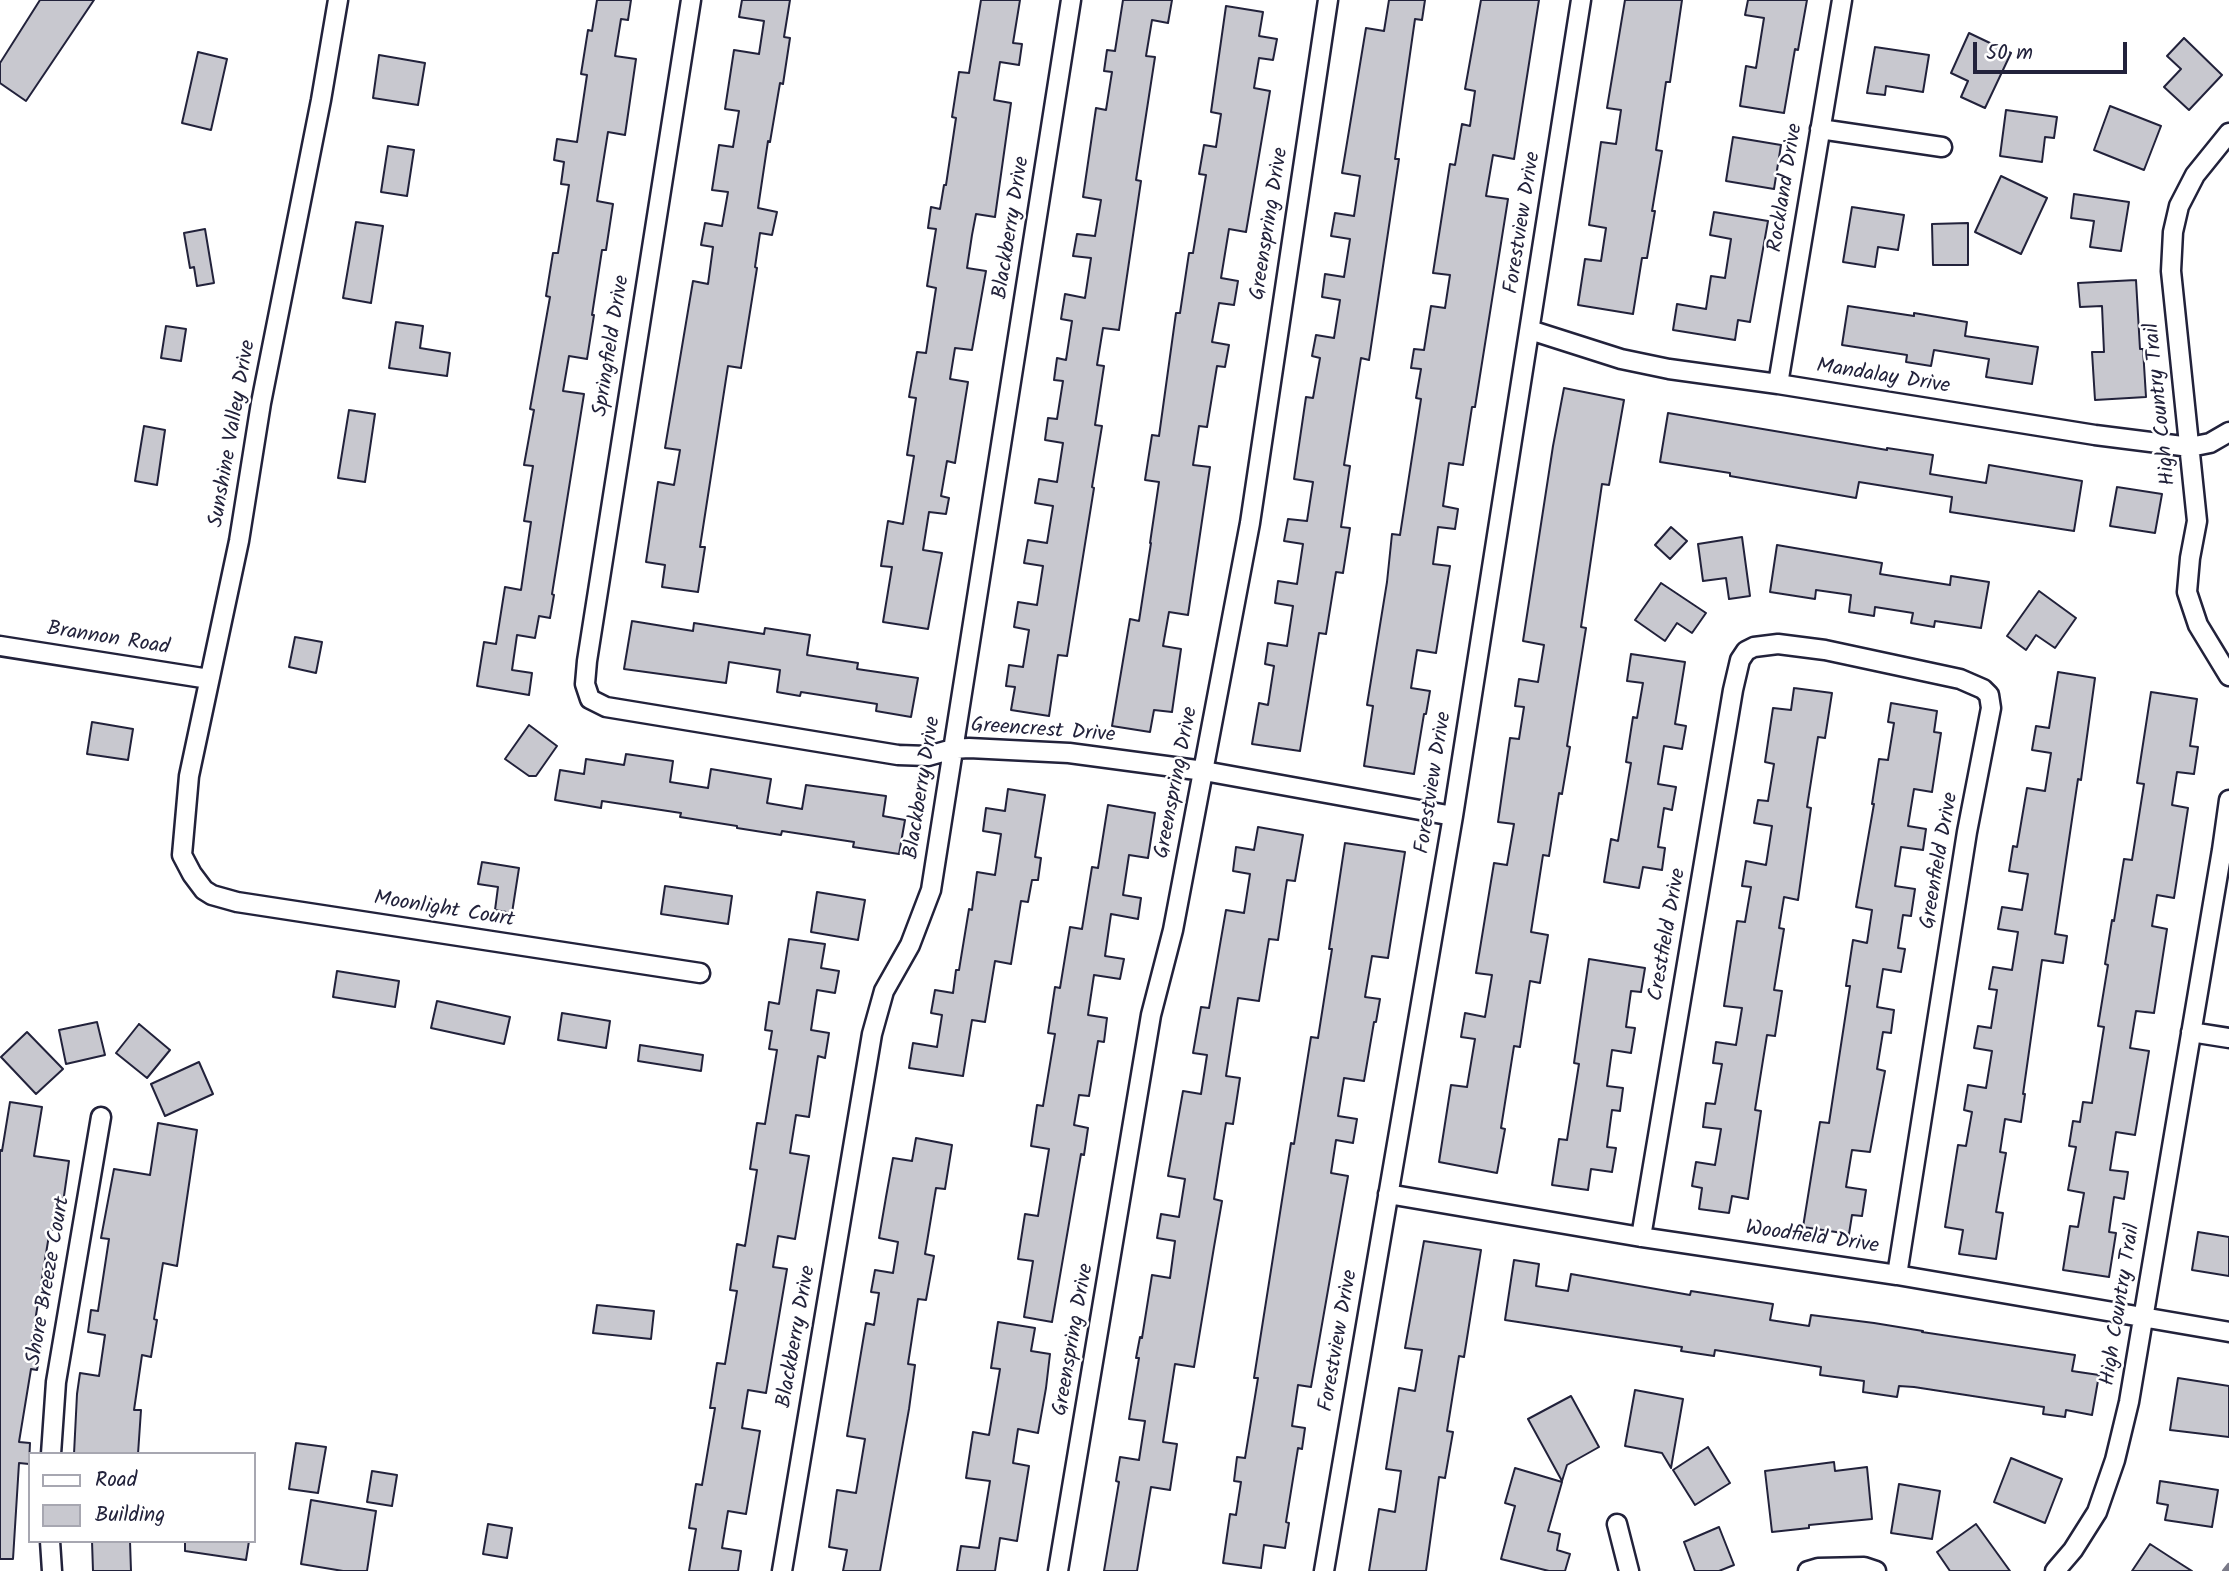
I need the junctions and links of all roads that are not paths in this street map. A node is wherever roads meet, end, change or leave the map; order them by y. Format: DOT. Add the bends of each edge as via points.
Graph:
graph roads {
  1 [pos="338,0"];
  2 [pos="691,0"];
  3 [pos="1072,0"];
  4 [pos="1328,0"];
  5 [pos="1581,0"];
  6 [pos="1842,0"];
  7 [pos="1820,129"];
  8 [pos="2229,133"];
  9 [pos="1942,147"];
  10 [pos="1530,330"];
  11 [pos="1778,384"];
  12 [pos="2229,432"];
  13 [pos="2190,447"];
  14 [pos="0,646"];
  15 [pos="1754,647"];
  16 [pos="2229,676"];
  17 [pos="209,679"];
  18 [pos="590,699"];
  19 [pos="953,749"];
  20 [pos="1204,771"];
  21 [pos="2229,800"];
  22 [pos="1453,816"];
  23 [pos="191,874"];
  24 [pos="700,973"];
  25 [pos="2191,1032"];
  26 [pos="2229,1038"];
  27 [pos="101,1117"];
  28 [pos="1388,1194"];
  29 [pos="1640,1237"];
  30 [pos="1897,1275"];
  31 [pos="2143,1316"];
  32 [pos="2229,1332"];
  33 [pos="51,1452"];
  34 [pos="1617,1524"];
  35 [pos="50,1543"];
  36 [pos="52,1571"];
  37 [pos="782,1571"];
  38 [pos="1058,1571"];
  39 [pos="1324,1571"];
  40 [pos="1629,1571"];
  41 [pos="1808,1571"];
  42 [pos="1876,1571"];
  43 [pos="2055,1571"];
  1 -- 17 [label="street, Sunshine Valley Drive" via="239,541"];
  2 -- 18 [label="street, Springfield Drive" via="587,661 584,684"];
  3 -- 19 [label="street, Blackberry Drive"];
  4 -- 20 [label="street, Greenspring Drive" via="1250,523"];
  5 -- 10 [label="street, Forestview Drive"];
  6 -- 7 [label="street, Rockland Drive"];
  7 -- 9 [label="street"];
  7 -- 11 [label="street, Rockland Drive"];
  8 -- 13 [label="street, High Country Trail" via="2196,175 2179,206 2173,232 2171,271"];
  10 -- 11 [label="street, Mandalay Drive" via="1621,359"];
  10 -- 22 [label="street, Forestview Drive"];
  11 -- 13 [label="street, Mandalay Drive"];
  12 -- 13 [label="street, Mandalay Drive"];
  13 -- 16 [label="street, High Country Trail" via="2197,522 2187,592 2198,625"];
  14 -- 17 [label="street, Brannon Road"];
  15 -- 29 [label="street, Crestfield Drive" via="1740,660 1733,690"];
  15 -- 30 [label="street, Greenfield Drive" via="1778,644 1825,650 1960,679 1989,695 1991,708"];
  17 -- 23 [label="street, Sunshine Valley Drive" via="190,776 182,855"];
  18 -- 19 [label="street, Greencrest Drive" via="606,706 898,755 928,756"];
  19 -- 20 [label="street, Greencrest Drive" via="1069,753"];
  19 -- 37 [label="street, Blackberry Drive" via="931,890 910,945 884,991 872,1034"];
  20 -- 22 [label="street, Greencrest Drive"];
  20 -- 38 [label="street, Greenspring Drive" via="1151,1015"];
  21 -- 25 [label="street, High Country Trail"];
  22 -- 28 [label="street, Forestview Drive"];
  23 -- 24 [label="street, Moonlight Court" via="212,895 237,902"];
  25 -- 26 [label="street"];
  25 -- 31 [label="street, High Country Trail"];
  27 -- 33 [label="street, Shore Breeze Court" via="56,1382"];
  28 -- 29 [label="street, Woodfield Drive"];
  28 -- 39 [label="street, Forestview Drive"];
  29 -- 30 [label="street, Woodfield Drive"];
  30 -- 31 [label="street, Woodfield Drive"];
  31 -- 32 [label="street, Woodfield Drive"];
  31 -- 43 [label="street, High Country Trail" via="2115,1460 2097,1512"];
  34 -- 40 [label="street"];
  35 -- 36 [label="street"];
  41 -- 42 [label="street" via="1818,1567"];
}
